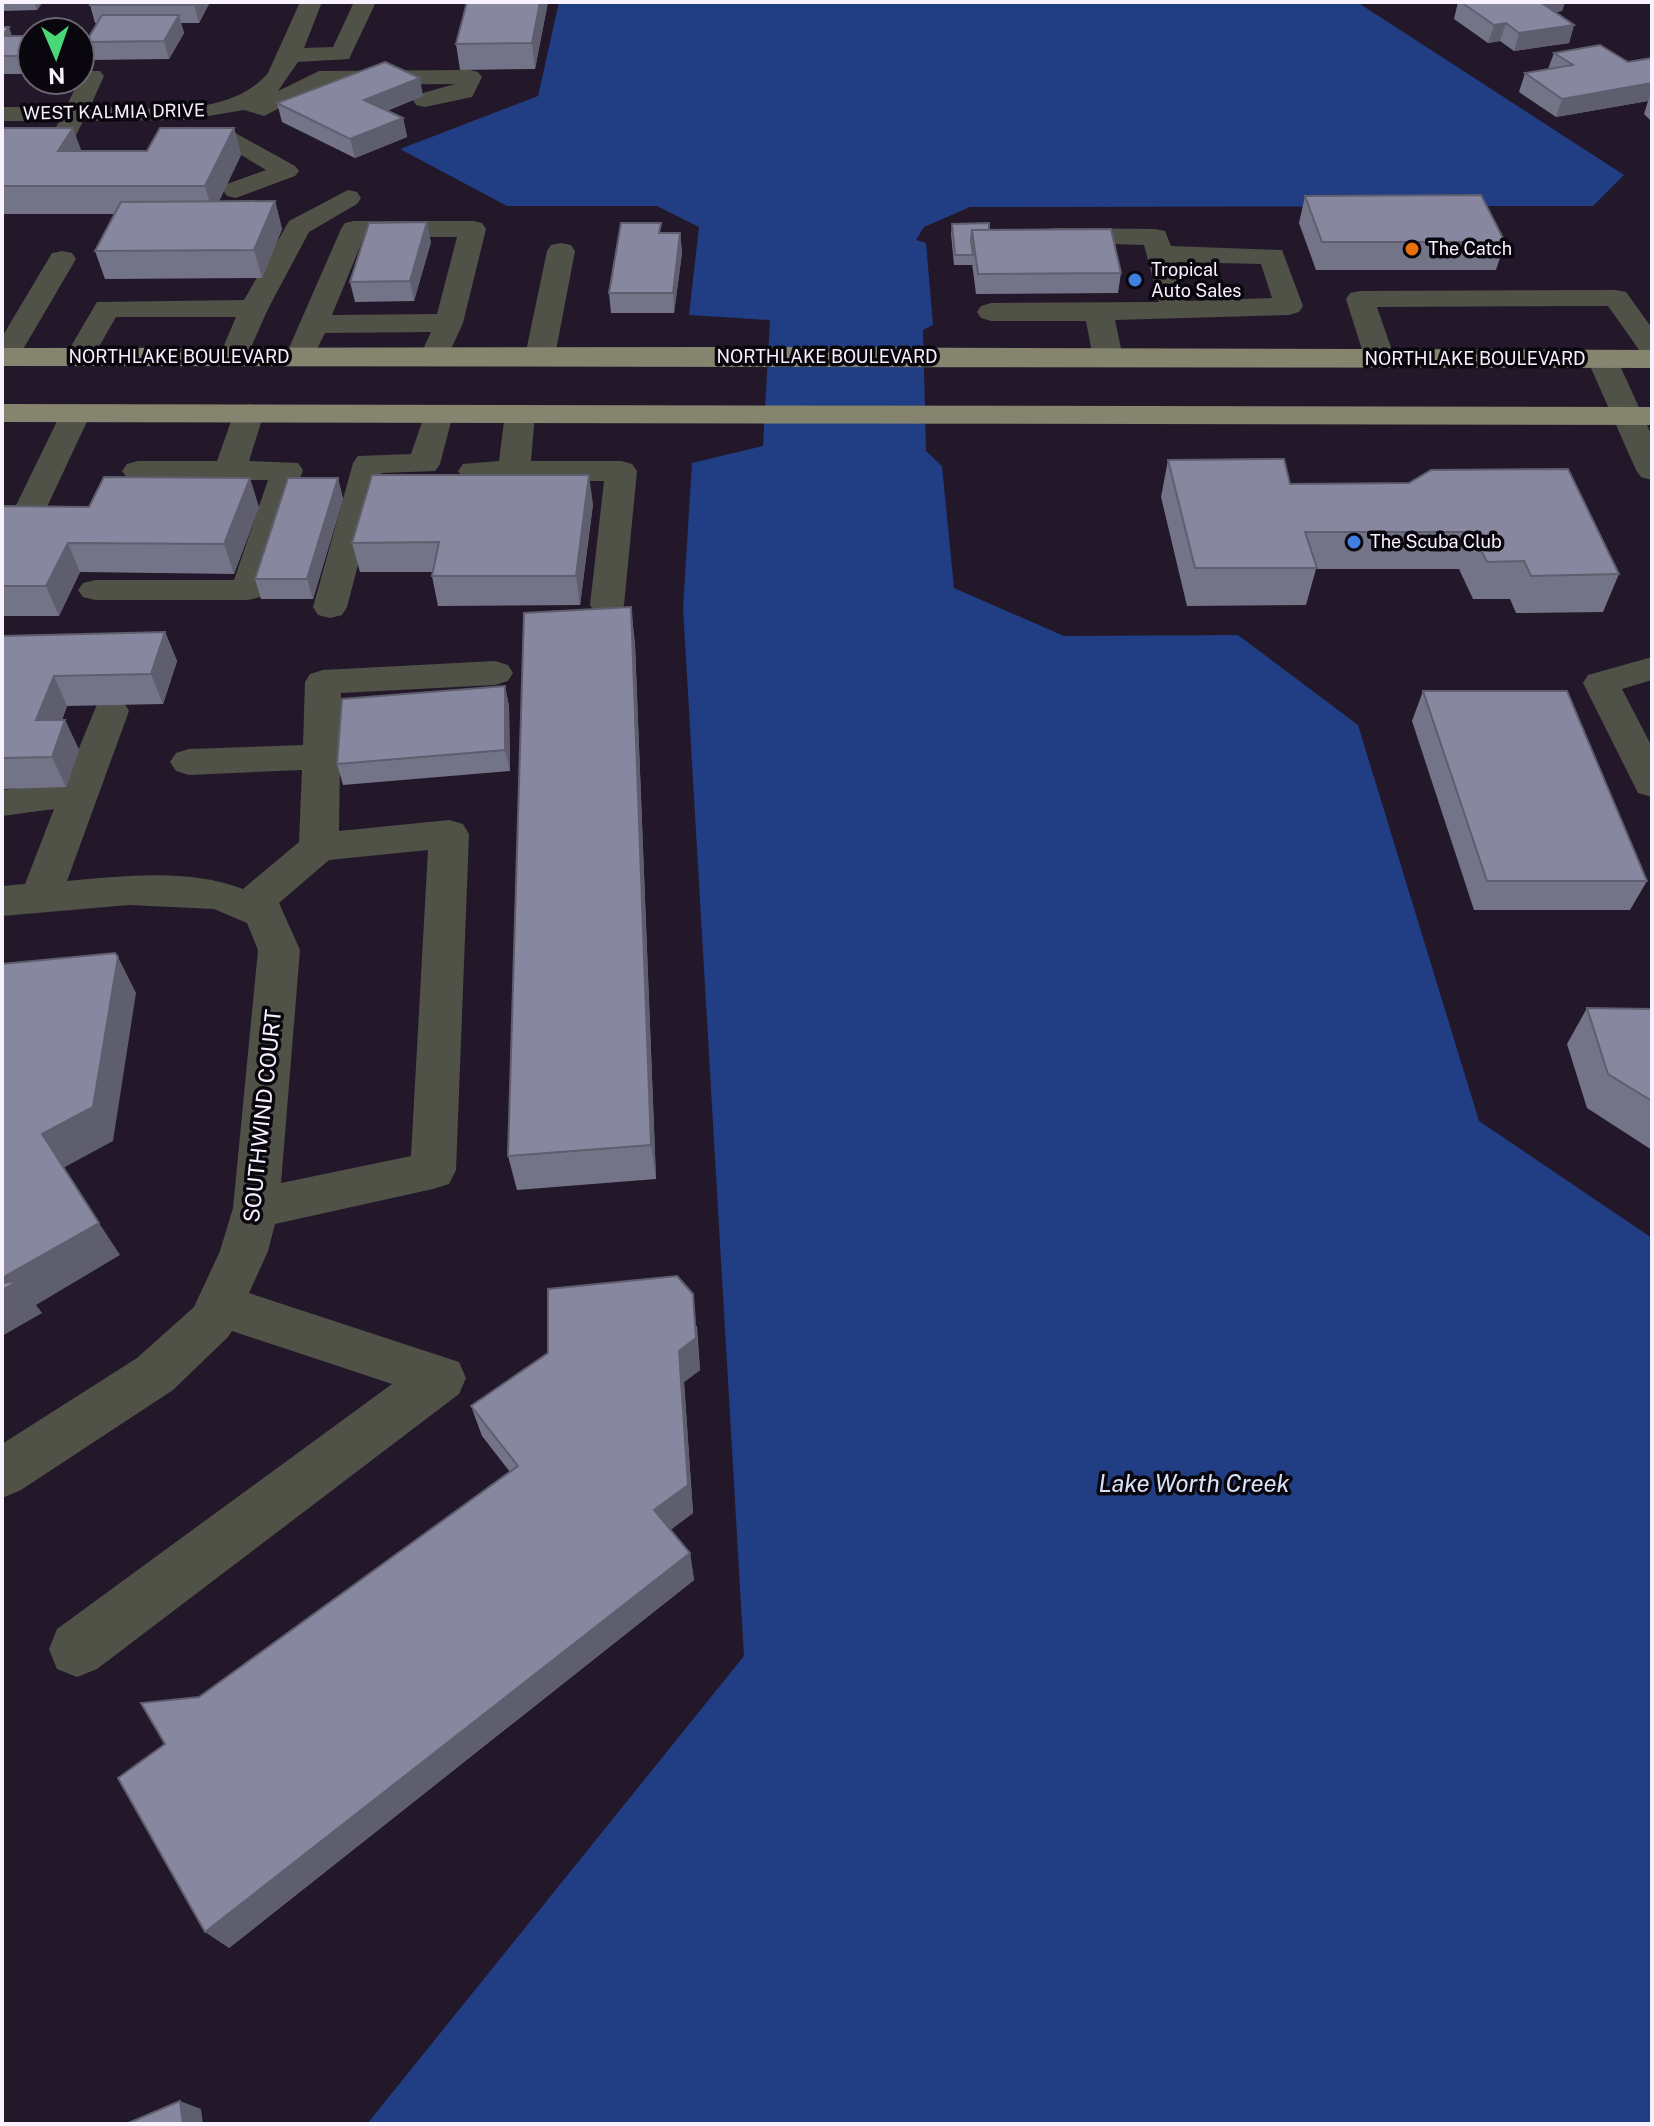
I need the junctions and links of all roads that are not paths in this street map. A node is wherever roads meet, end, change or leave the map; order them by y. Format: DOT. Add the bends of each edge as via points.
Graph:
graph roads {
  1 [pos="362,9"];
  2 [pos="308,10"];
  3 [pos="341,54"];
  4 [pos="287,55"];
  5 [pos="96,76"];
  6 [pos="117,76"];
  7 [pos="277,77"];
  8 [pos="319,78"];
  9 [pos="80,96"];
  10 [pos="425,100"];
  11 [pos="236,104"];
  12 [pos="2,114"];
  13 [pos="172,114"];
  14 [pos="74,115"];
  15 [pos="89,142"];
  16 [pos="236,190"];
  17 [pos="348,198"];
  18 [pos="1032,236"];
  19 [pos="561,251"];
  20 [pos="1161,254"];
  21 [pos="62,259"];
  22 [pos="254,309"];
  23 [pos="1175,310"];
  24 [pos="991,312"];
  25 [pos="1099,312"];
  26 [pos="15,318"];
  27 [pos="449,323"];
  28 [pos="314,324"];
  29 [pos="1652,348"];
  30 [pos="435,356"];
  31 [pos="480,356"];
  32 [pos="540,356"];
  33 [pos="3,357"];
  34 [pos="234,357"];
  35 [pos="300,357"];
  36 [pos="79,358"];
  37 [pos="1108,358"];
  38 [pos="1380,359"];
  39 [pos="1602,359"];
  40 [pos="1652,359"];
  41 [pos="2,413"];
  42 [pos="76,413"];
  43 [pos="249,413"];
  44 [pos="451,414"];
  45 [pos="520,414"];
  46 [pos="1639,416"];
  47 [pos="230,469"];
  48 [pos="1652,470"];
  49 [pos="138,471"];
  50 [pos="474,471"];
  51 [pos="514,471"];
  52 [pos="22,526"];
  53 [pos="95,590"];
  54 [pos="607,605"];
  55 [pos="330,607"];
  56 [pos="1652,668"];
  57 [pos="495,673"];
  58 [pos="111,711"];
  59 [pos="319,757"];
  60 [pos="189,762"];
  61 [pos="1652,784"];
  62 [pos="79,793"];
  63 [pos="2,803"];
  64 [pos="319,847"];
  65 [pos="21,899"];
  66 [pos="248,907"];
  67 [pos="256,1208"];
  68 [pos="219,1305"];
  69 [pos="2,1473"];
  70 [pos="77,1649"];
  1 -- 2 [label="street"];
  1 -- 3 [label="street"];
  2 -- 4 [label="street"];
  3 -- 4 [label="street"];
  3 -- 8 [label="street" via="334,73"];
  4 -- 7 [label="street"];
  5 -- 6 [label="street"];
  7 -- 8 [label="street"];
  7 -- 11 [label="street, WEST KALMIA DRIVE"];
  8 -- 10 [label="street" via="470,77 464,92"];
  8 -- 11 [label="street" via="264,109"];
  9 -- 14 [label="street"];
  11 -- 13 [label="street, WEST KALMIA DRIVE"];
  12 -- 14 [label="street, WEST KALMIA DRIVE"];
  13 -- 14 [label="street, WEST KALMIA DRIVE"];
  13 -- 16 [label="street" via="158,140 230,137 286,171"];
  14 -- 15 [label="street" via="61,143"];
  17 -- 22 [label="street" via="298,227"];
  18 -- 20 [label="street" via="1155,237"];
  19 -- 32 [label="street"];
  20 -- 23 [label="street"];
  20 -- 23 [label="street" via="1272,256 1289,306"];
  21 -- 26 [label="street"];
  22 -- 34 [label="street"];
  22 -- 36 [label="street" via="107,308"];
  23 -- 25 [label="street"];
  24 -- 25 [label="street"];
  25 -- 37 [label="street"];
  26 -- 33 [label="street"];
  27 -- 28 [label="street"];
  27 -- 28 [label="street" via="473,229 354,229"];
  27 -- 30 [label="street"];
  28 -- 35 [label="street"];
  29 -- 38 [label="street" via="1616,298 1360,299"];
  30 -- 31 [label="main road, NORTHLAKE BOULEVARD"];
  30 -- 35 [label="main road, NORTHLAKE BOULEVARD"];
  31 -- 32 [label="main road, NORTHLAKE BOULEVARD"];
  31 -- 44 [label="main road"];
  32 -- 37 [label="main road, NORTHLAKE BOULEVARD"];
  33 -- 36 [label="main road, NORTHLAKE BOULEVARD"];
  34 -- 35 [label="main road, NORTHLAKE BOULEVARD"];
  34 -- 36 [label="main road, NORTHLAKE BOULEVARD"];
  37 -- 38 [label="main road, NORTHLAKE BOULEVARD"];
  38 -- 39 [label="main road, NORTHLAKE BOULEVARD"];
  39 -- 40 [label="main road, NORTHLAKE BOULEVARD"];
  39 -- 46 [label="street"];
  41 -- 42 [label="main road"];
  42 -- 43 [label="main road"];
  42 -- 52 [label="street"];
  43 -- 44 [label="main road"];
  43 -- 47 [label="street"];
  44 -- 45 [label="main road"];
  44 -- 55 [label="street" via="424,464 369,463"];
  45 -- 46 [label="main road"];
  45 -- 51 [label="street"];
  46 -- 48 [label="street"];
  47 -- 49 [label="street"];
  47 -- 53 [label="street" via="287,470 248,590"];
  50 -- 51 [label="street"];
  51 -- 54 [label="street" via="621,471"];
  56 -- 61 [label="street" via="1601,683"];
  57 -- 59 [label="street" via="323,682"];
  58 -- 62 [label="street"];
  59 -- 60 [label="street"];
  59 -- 64 [label="street"];
  62 -- 63 [label="street"];
  62 -- 65 [label="street"];
  64 -- 66 [label="street"];
  64 -- 67 [label="street" via="449,834 433,1170"];
  65 -- 66 [label="street, SOUTHWIND COURT" via="129,890 218,895"];
  66 -- 67 [label="street, SOUTHWIND COURT" via="264,913 279,950"];
  67 -- 68 [label="street, SOUTHWIND COURT" via="244,1251"];
  68 -- 69 [label="street, SOUTHWIND COURT" via="211,1322 155,1374"];
  68 -- 70 [label="street" via="441,1378"];
}
